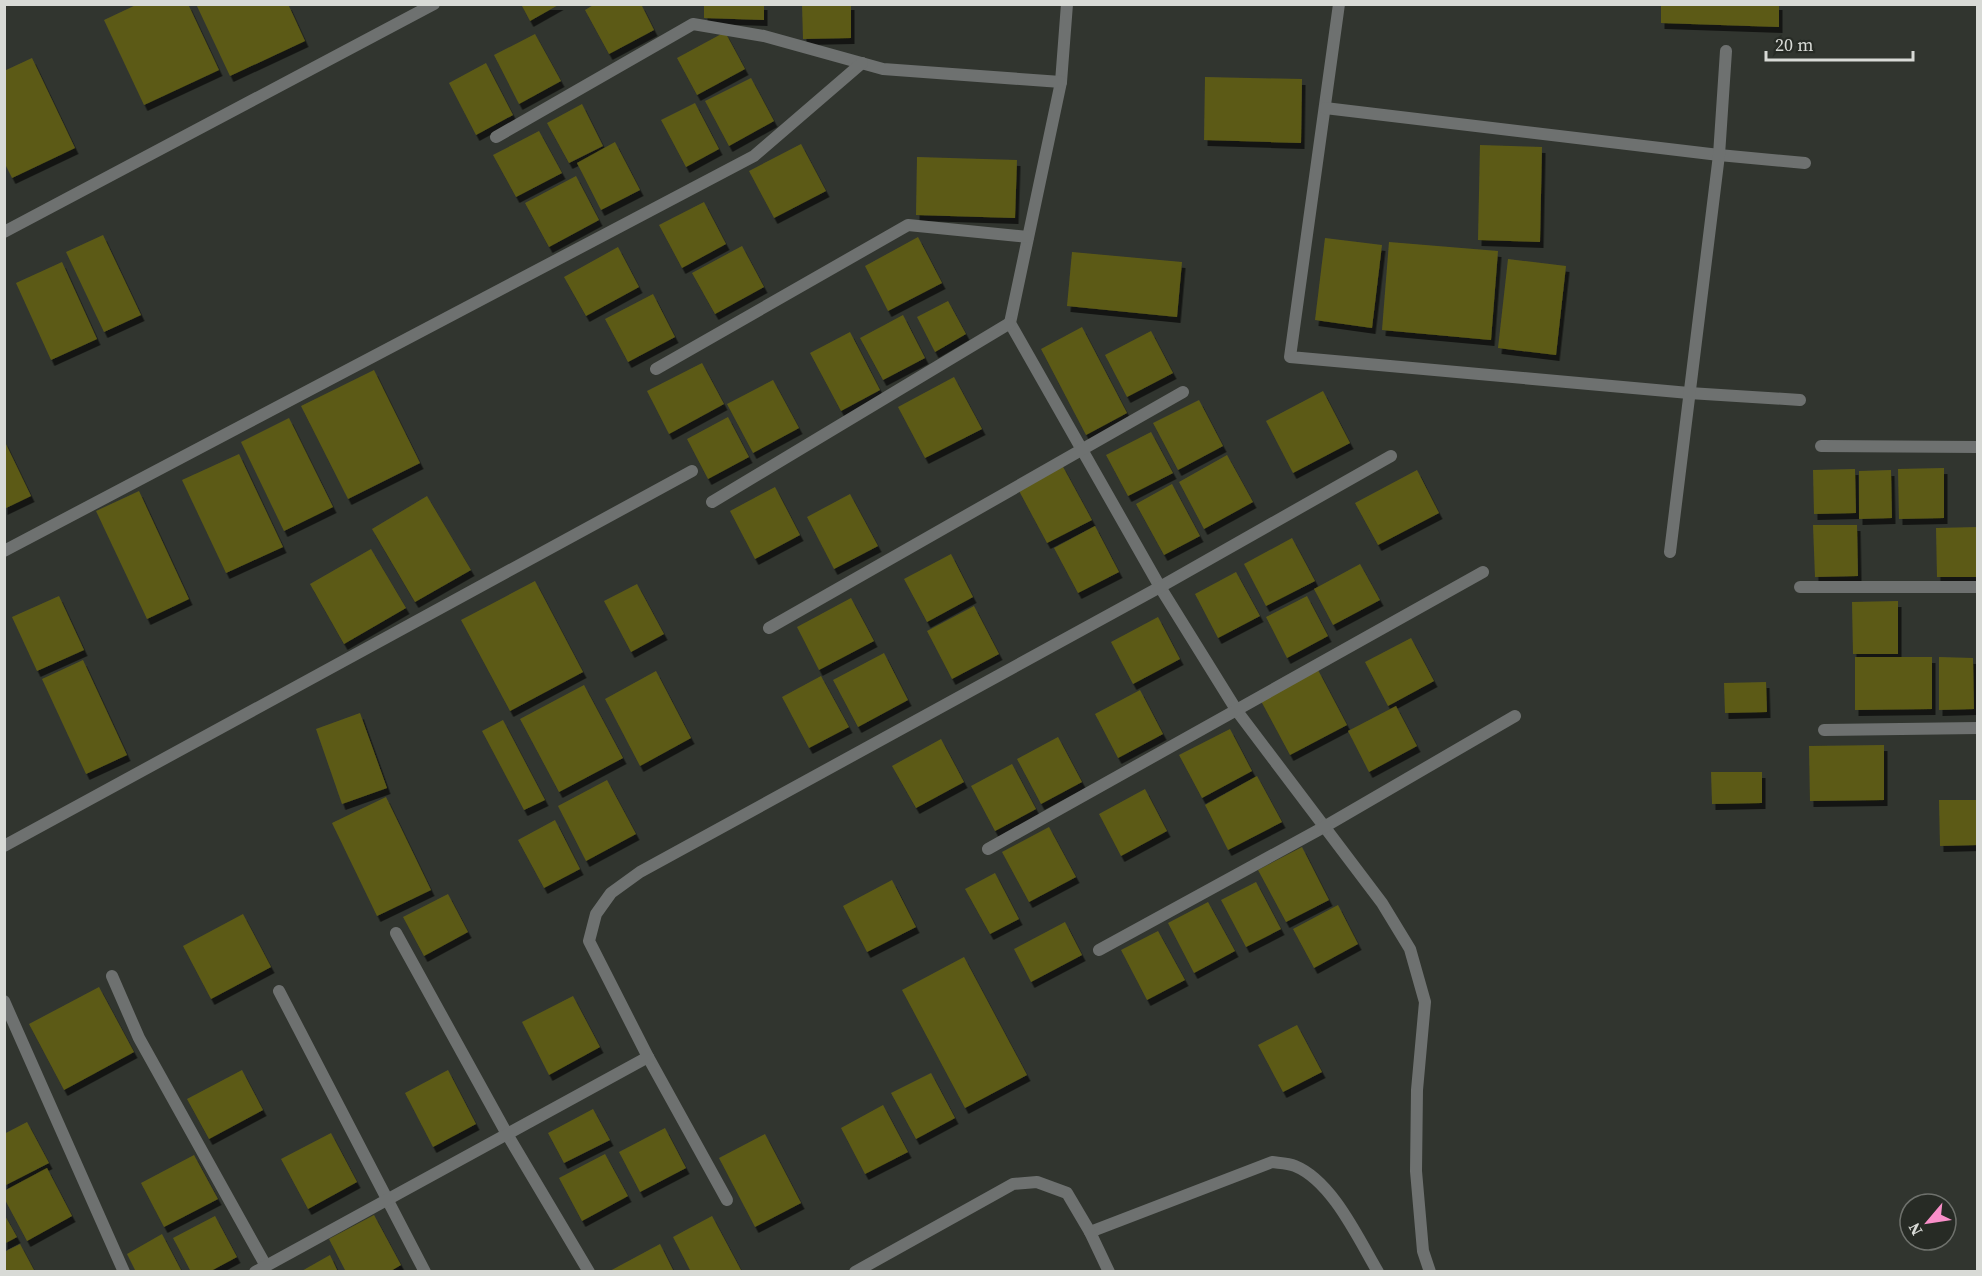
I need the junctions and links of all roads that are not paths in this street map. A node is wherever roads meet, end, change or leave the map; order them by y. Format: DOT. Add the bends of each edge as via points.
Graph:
graph roads {
  1 [pos="434,4"];
  2 [pos="1067,4"];
  3 [pos="1339,4"];
  4 [pos="1726,51"];
  5 [pos="862,63"];
  6 [pos="1062,82"];
  7 [pos="1325,108"];
  8 [pos="496,137"];
  9 [pos="1719,155"];
  10 [pos="1805,163"];
  11 [pos="4,232"];
  12 [pos="1028,237"];
  13 [pos="1010,323"];
  14 [pos="656,369"];
  15 [pos="1183,392"];
  16 [pos="1689,393"];
  17 [pos="1800,400"];
  18 [pos="1821,446"];
  19 [pos="1977,447"];
  20 [pos="1080,449"];
  21 [pos="1391,456"];
  22 [pos="692,471"];
  23 [pos="712,502"];
  24 [pos="4,551"];
  25 [pos="1670,552"];
  26 [pos="1483,572"];
  27 [pos="1160,586"];
  28 [pos="1800,587"];
  29 [pos="1977,587"];
  30 [pos="770,628"];
  31 [pos="1237,711"];
  32 [pos="1515,716"];
  33 [pos="1977,728"];
  34 [pos="1824,730"];
  35 [pos="1324,827"];
  36 [pos="4,846"];
  37 [pos="988,849"];
  38 [pos="396,933"];
  39 [pos="1099,950"];
  40 [pos="112,976"];
  41 [pos="279,991"];
  42 [pos="4,1001"];
  43 [pos="648,1057"];
  44 [pos="507,1134"];
  45 [pos="387,1199"];
  46 [pos="727,1200"];
  47 [pos="1090,1232"];
  48 [pos="261,1269"];
  49 [pos="124,1272"];
  50 [pos="425,1272"];
  51 [pos="589,1272"];
  52 [pos="855,1272"];
  53 [pos="1109,1272"];
  54 [pos="1378,1272"];
  55 [pos="1430,1272"];
  1 -- 11 [label="street"];
  2 -- 6 [label="street"];
  3 -- 7 [label="street"];
  4 -- 9 [label="street"];
  5 -- 6 [label="street" via="883,69"];
  5 -- 8 [label="street" via="764,36 693,24"];
  5 -- 24 [label="street" via="754,156"];
  6 -- 12 [label="street"];
  7 -- 9 [label="street"];
  7 -- 16 [label="street" via="1290,357"];
  9 -- 10 [label="street"];
  9 -- 16 [label="street"];
  12 -- 13 [label="street"];
  12 -- 14 [label="street" via="908,225"];
  13 -- 20 [label="street"];
  13 -- 23 [label="street"];
  15 -- 20 [label="street"];
  16 -- 17 [label="street"];
  16 -- 25 [label="street"];
  18 -- 19 [label="street"];
  20 -- 27 [label="street"];
  20 -- 30 [label="street"];
  21 -- 27 [label="street"];
  22 -- 36 [label="street"];
  26 -- 31 [label="street"];
  27 -- 31 [label="street"];
  27 -- 43 [label="street" via="640,872 611,893 596,914 589,941"];
  28 -- 29 [label="street"];
  31 -- 35 [label="street"];
  31 -- 37 [label="street"];
  32 -- 35 [label="street"];
  33 -- 34 [label="street"];
  35 -- 39 [label="street"];
  35 -- 55 [label="street" via="1382,903 1410,949 1425,1002 1417,1090 1416,1171 1423,1251"];
  38 -- 44 [label="street"];
  40 -- 48 [label="street" via="139,1038"];
  41 -- 45 [label="street"];
  42 -- 49 [label="street"];
  43 -- 44 [label="street"];
  43 -- 46 [label="street"];
  44 -- 45 [label="street"];
  44 -- 51 [label="street"];
  45 -- 48 [label="street"];
  45 -- 50 [label="street"];
  47 -- 52 [label="street" via="1067,1193 1037,1182 1012,1184"];
  47 -- 53 [label="street"];
  47 -- 54 [label="street" via="1272,1162 1307,1172 1335,1199"];
}
